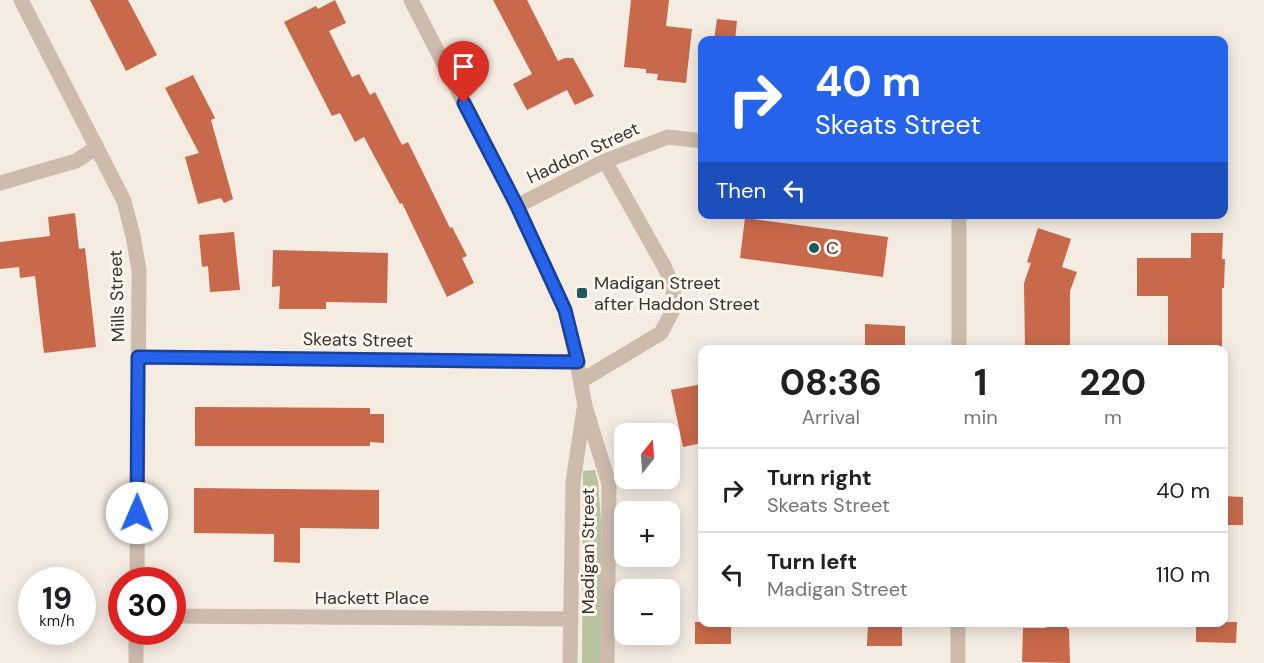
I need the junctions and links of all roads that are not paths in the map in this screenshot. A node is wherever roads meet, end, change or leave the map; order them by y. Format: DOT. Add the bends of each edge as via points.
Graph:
graph roads {
  1 [pos="21,0"];
  2 [pos="411,0"];
  3 [pos="698,141"];
  4 [pos="97,147"];
  5 [pos="605,161"];
  6 [pos="0,183"];
  7 [pos="517,206"];
  8 [pos="959,219"];
  9 [pos="959,345"];
  10 [pos="138,357"];
  11 [pos="578,362"];
  12 [pos="581,381"];
  13 [pos="585,406"];
  14 [pos="137,567"];
  15 [pos="186,616"];
  16 [pos="571,619"];
  17 [pos="958,627"];
  18 [pos="136,645"];
  19 [pos="136,663"];
  20 [pos="570,663"];
  21 [pos="607,663"];
  22 [pos="958,663"];
  1 -- 4 [label="street, Mills Street"];
  2 -- 7 [label="street, Madigan Street"];
  3 -- 5 [label="street, Haddon Street" via="668,137"];
  4 -- 6 [label="street" via="76,161"];
  4 -- 10 [label="street, Mills Street" via="124,201 133,236 139,270"];
  5 -- 7 [label="street, Haddon Street"];
  5 -- 12 [label="street" via="664,266 672,284 673,310 661,333"];
  7 -- 11 [label="street, Madigan Street" via="565,310"];
  8 -- 9 [label="street"];
  10 -- 11 [label="street, Skeats Street"];
  10 -- 14 [label="street, Mills Street"];
  11 -- 12 [label="street, Madigan Street"];
  12 -- 13 [label="street, Madigan Street"];
  13 -- 16 [label="street, Madigan Street" via="573,482"];
  13 -- 21 [label="street, Madigan Street" via="609,484"];
  15 -- 16 [label="street, Hackett Place"];
  16 -- 20 [label="street, Madigan Street"];
  17 -- 22 [label="street"];
  18 -- 19 [label="street"];
}
